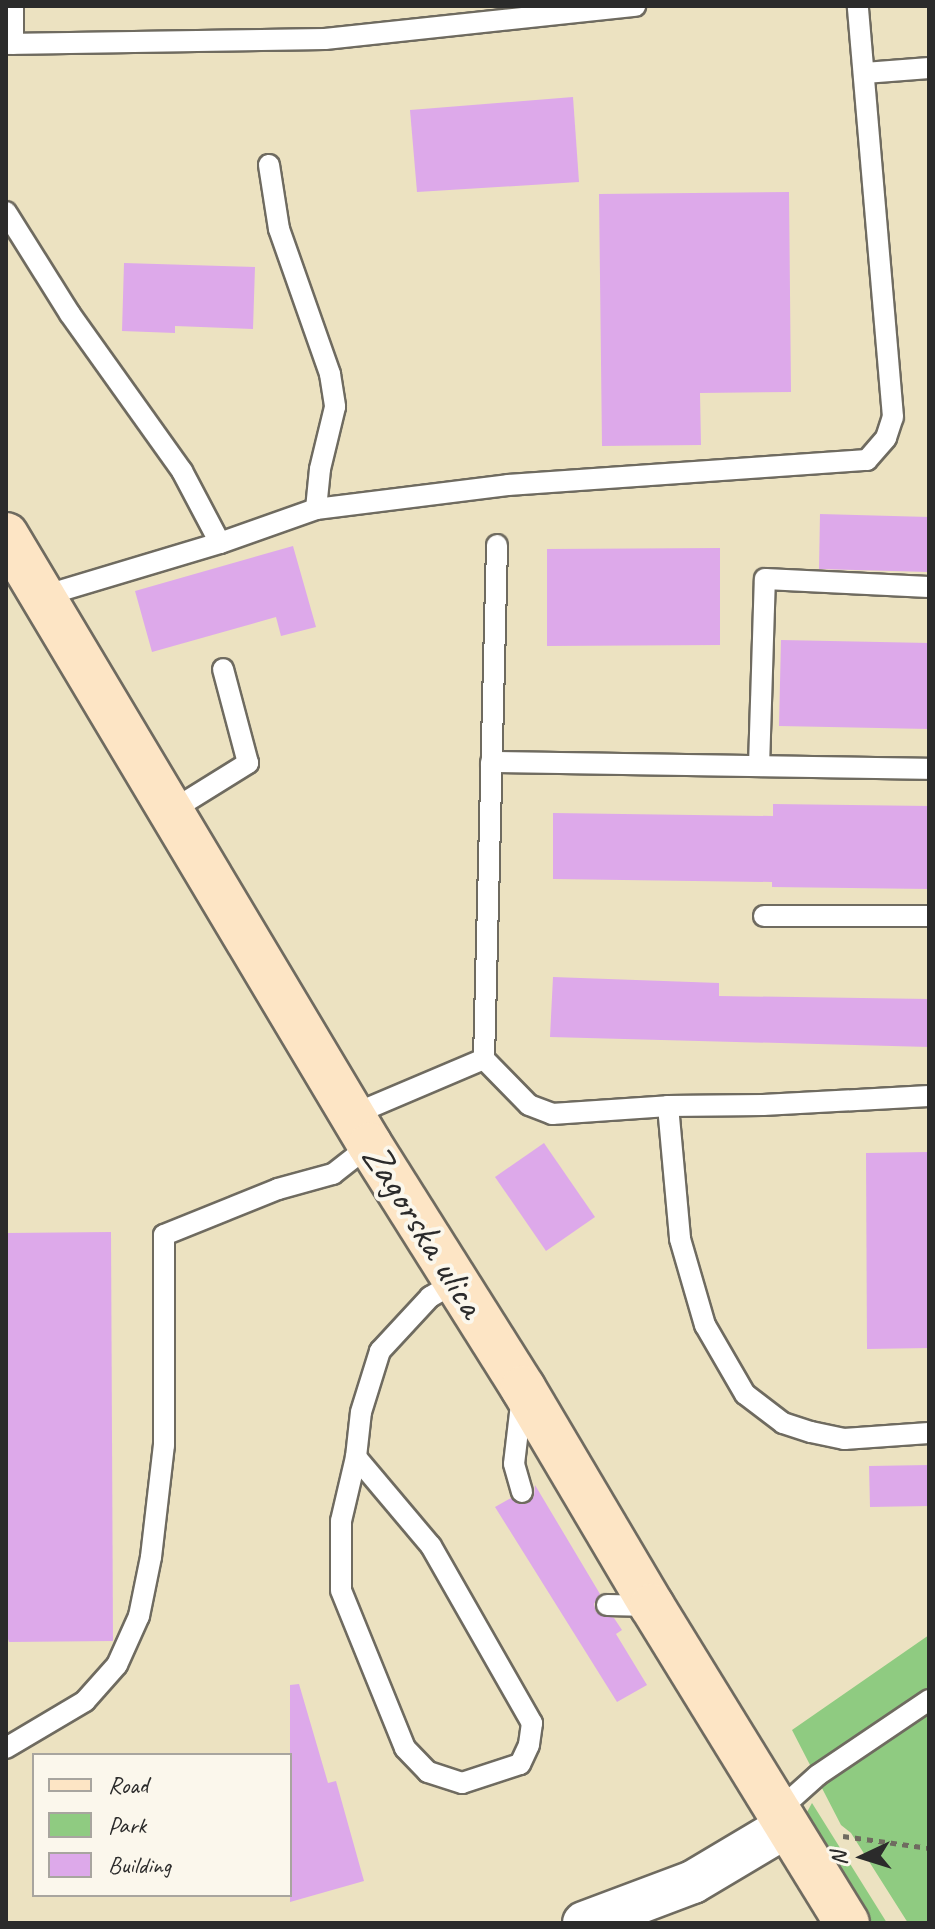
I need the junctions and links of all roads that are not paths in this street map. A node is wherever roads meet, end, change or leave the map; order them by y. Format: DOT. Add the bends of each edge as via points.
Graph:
graph roads {
  1 [pos="13,6"];
  2 [pos="635,6"];
  3 [pos="858,6"];
  4 [pos="10,44"];
  5 [pos="929,68"];
  6 [pos="865,73"];
  7 [pos="269,165"];
  8 [pos="6,212"];
  9 [pos="316,509"];
  10 [pos="6,535"];
  11 [pos="220,543"];
  12 [pos="497,545"];
  13 [pos="929,587"];
  14 [pos="43,596"];
  15 [pos="223,669"];
  16 [pos="491,762"];
  17 [pos="759,766"];
  18 [pos="929,769"];
  19 [pos="171,811"];
  20 [pos="764,916"];
  21 [pos="929,916"];
  22 [pos="484,1059"];
  23 [pos="929,1096"];
  24 [pos="668,1106"];
  25 [pos="361,1130"];
  26 [pos="458,1281"];
  27 [pos="523,1388"];
  28 [pos="929,1433"];
  29 [pos="356,1457"];
  30 [pos="522,1492"];
  31 [pos="607,1605"];
  32 [pos="652,1606"];
  33 [pos="929,1700"];
  34 [pos="6,1748"];
  35 [pos="783,1818"];
  36 [pos="584,1923"];
  37 [pos="847,1923"];
  1 -- 4 [label="lane"];
  2 -- 4 [label="lane" via="325,39"];
  3 -- 6 [label="lane"];
  5 -- 6 [label="lane"];
  6 -- 9 [label="lane" via="893,417 886,438 867,460 508,485"];
  7 -- 9 [label="lane" via="279,229 330,374 335,407"];
  8 -- 11 [label="lane" via="70,314 182,471"];
  9 -- 11 [label="lane"];
  10 -- 14 [label="street, Zagorska ulica"];
  11 -- 14 [label="lane"];
  12 -- 16 [label="lane"];
  13 -- 17 [label="lane" via="765,579"];
  14 -- 19 [label="street, Zagorska ulica"];
  15 -- 19 [label="lane" via="248,763"];
  16 -- 17 [label="lane"];
  16 -- 22 [label="lane"];
  17 -- 18 [label="lane"];
  19 -- 25 [label="street, Zagorska ulica"];
  20 -- 21 [label="lane"];
  22 -- 24 [label="lane" via="529,1105 552,1114"];
  22 -- 25 [label="lane"];
  23 -- 24 [label="lane"];
  24 -- 28 [label="lane" via="680,1239 705,1325 745,1394 783,1423 844,1439"];
  25 -- 26 [label="street, Zagorska ulica"];
  25 -- 34 [label="lane" via="333,1174 278,1189 164,1235 164,1445 139,1616 117,1665 85,1701"];
  26 -- 27 [label="street, Zagorska ulica"];
  26 -- 29 [label="lane" via="430,1297 380,1351 361,1412"];
  27 -- 30 [label="lane" via="514,1441"];
  27 -- 32 [label="street, Zagorska ulica"];
  29 -- 29 [label="lane" via="341,1521 341,1590 405,1748 428,1772 462,1783 520,1764 532,1723 431,1546"];
  31 -- 32 [label="lane"];
  32 -- 35 [label="street, Zagorska ulica"];
  33 -- 35 [label="lane" via="818,1775"];
  35 -- 36 [label="street" via="693,1882"];
  35 -- 37 [label="street, Zagorska ulica"];
}
